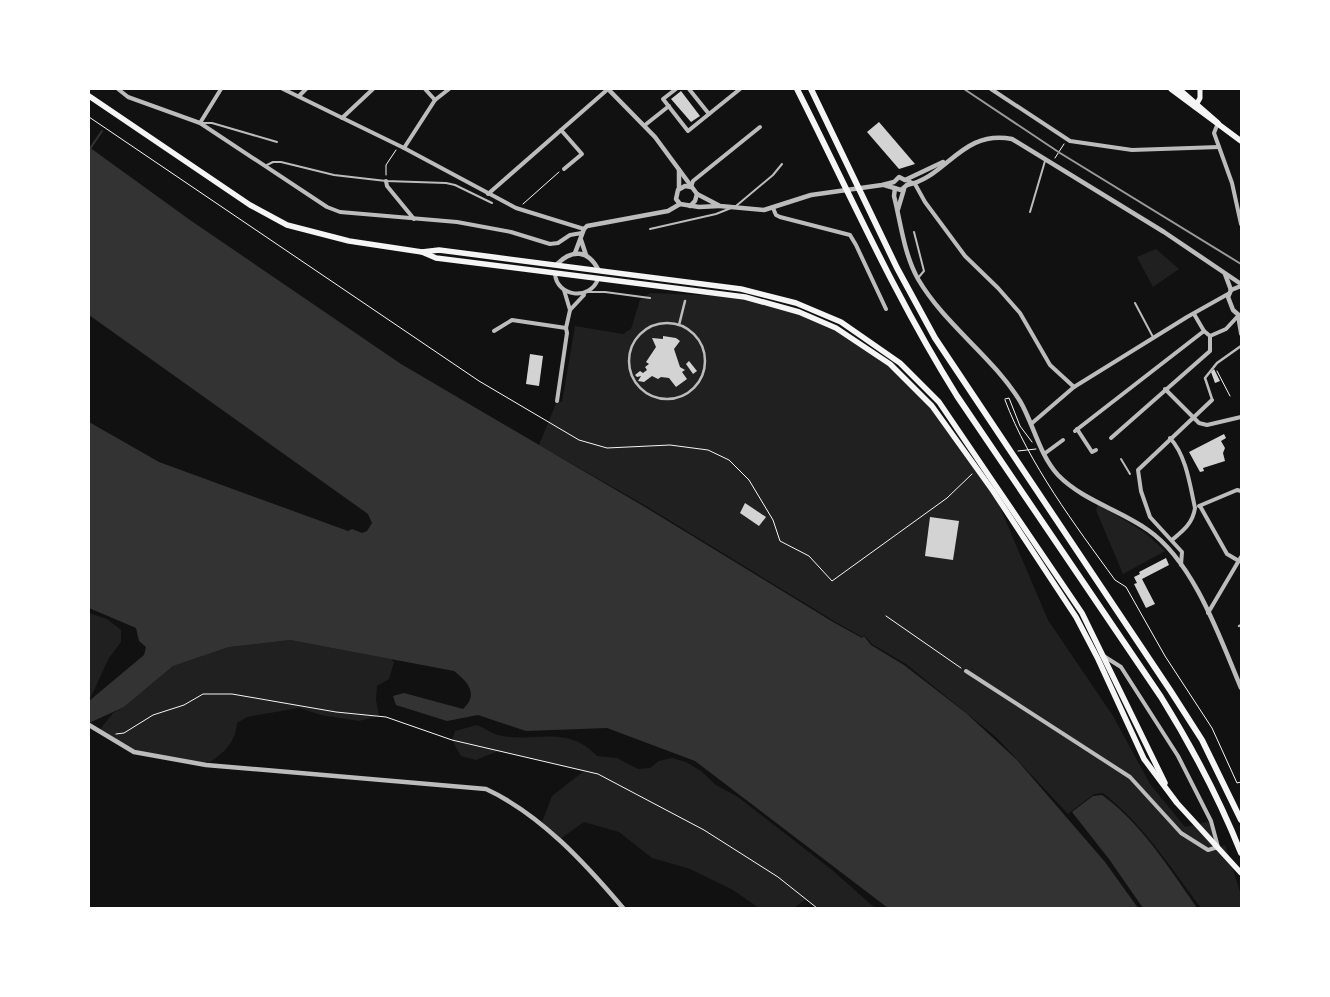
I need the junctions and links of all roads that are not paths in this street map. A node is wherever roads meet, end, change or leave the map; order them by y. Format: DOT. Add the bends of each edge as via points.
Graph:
graph roads {
  1 [pos="118,89"];
  2 [pos="221,89"];
  3 [pos="283,89"];
  4 [pos="306,89"];
  5 [pos="373,89"];
  6 [pos="425,89"];
  7 [pos="450,89"];
  8 [pos="608,89"];
  9 [pos="676,89"];
  10 [pos="689,89"];
  11 [pos="740,89"];
  12 [pos="797,89"];
  13 [pos="811,89"];
  14 [pos="991,89"];
  15 [pos="1171,89"];
  16 [pos="1179,89"];
  17 [pos="1200,89"];
  18 [pos="89,96"];
  19 [pos="299,96"];
  20 [pos="435,100"];
  21 [pos="1196,105"];
  22 [pos="669,106"];
  23 [pos="709,114"];
  24 [pos="342,118"];
  25 [pos="200,123"];
  26 [pos="1218,124"];
  27 [pos="644,125"];
  28 [pos="760,127"];
  29 [pos="561,130"];
  30 [pos="1241,141"];
  31 [pos="277,142"];
  32 [pos="1219,146"];
  33 [pos="404,148"];
  34 [pos="951,158"];
  35 [pos="1046,159"];
  36 [pos="782,164"];
  37 [pos="266,166"];
  38 [pos="564,169"];
  39 [pos="680,170"];
  40 [pos="386,181"];
  41 [pos="915,184"];
  42 [pos="905,185"];
  43 [pos="894,186"];
  44 [pos="691,187"];
  45 [pos="680,188"];
  46 [pos="488,194"];
  47 [pos="696,194"];
  48 [pos="492,203"];
  49 [pos="680,204"];
  50 [pos="690,206"];
  51 [pos="720,206"];
  52 [pos="734,207"];
  53 [pos="773,208"];
  54 [pos="898,209"];
  55 [pos="1030,212"];
  56 [pos="414,219"];
  57 [pos="1241,224"];
  58 [pos="650,229"];
  59 [pos="583,231"];
  60 [pos="914,232"];
  61 [pos="581,240"];
  62 [pos="422,252"];
  63 [pos="575,253"];
  64 [pos="586,255"];
  65 [pos="557,264"];
  66 [pos="598,269"];
  67 [pos="1224,273"];
  68 [pos="555,274"];
  69 [pos="918,278"];
  70 [pos="598,279"];
  71 [pos="1240,285"];
  72 [pos="564,290"];
  73 [pos="1229,292"];
  74 [pos="586,293"];
  75 [pos="650,298"];
  76 [pos="685,301"];
  77 [pos="1135,303"];
  78 [pos="886,309"];
  79 [pos="570,310"];
  80 [pos="1194,314"];
  81 [pos="1240,316"];
  82 [pos="679,325"];
  83 [pos="566,328"];
  84 [pos="494,331"];
  85 [pos="1204,331"];
  86 [pos="1241,334"];
  87 [pos="1210,336"];
  88 [pos="1153,337"];
  89 [pos="1241,346"];
  90 [pos="1074,387"];
  91 [pos="1165,389"];
  92 [pos="1212,400"];
  93 [pos="557,401"];
  94 [pos="1241,417"];
  95 [pos="1193,418"];
  96 [pos="1031,424"];
  97 [pos="1111,438"];
  98 [pos="1170,438"];
  99 [pos="1063,440"];
  100 [pos="1096,450"];
  101 [pos="1044,454"];
  102 [pos="1121,459"];
  103 [pos="1130,474"];
  104 [pos="1241,491"];
  105 [pos="1197,507"];
  106 [pos="1172,540"];
  107 [pos="1240,559"];
  108 [pos="1181,564"];
  109 [pos="1208,613"];
  110 [pos="1226,635"];
  111 [pos="1220,640"];
  112 [pos="1102,655"];
  113 [pos="966,671"];
  114 [pos="1241,687"];
  115 [pos="89,725"];
  116 [pos="1172,796"];
  117 [pos="1241,820"];
  118 [pos="1241,853"];
  119 [pos="1241,873"];
  120 [pos="623,908"];
  1 -- 25 [label="street" via="128,96"];
  2 -- 25 [label="street"];
  3 -- 19 [label="street"];
  4 -- 19 [label="street"];
  5 -- 24 [label="street"];
  6 -- 20 [label="street"];
  7 -- 20 [label="street"];
  8 -- 27 [label="street"];
  8 -- 29 [label="street"];
  9 -- 22 [label="street" via="663,99"];
  10 -- 23 [label="street"];
  11 -- 23 [label="street"];
  12 -- 118 [label="highway" via="886,273 925,345 1176,722 1216,795"];
  13 -- 117 [label="highway" via="897,268 935,338 1202,740"];
  14 -- 32 [label="street" via="1066,141 1132,150"];
  15 -- 21 [label="main road"];
  16 -- 21 [label="main road"];
  17 -- 21 [label="main road"];
  18 -- 62 [label="main road" via="250,205 287,226 349,241"];
  19 -- 24 [label="street"];
  20 -- 33 [label="street"];
  21 -- 26 [label="main road"];
  22 -- 23 [label="street" via="688,131"];
  22 -- 27 [label="street"];
  24 -- 33 [label="street"];
  25 -- 31 [label="lane" via="212,123"];
  25 -- 37 [label="street"];
  26 -- 30 [label="main road"];
  26 -- 32 [label="street" via="1214,134"];
  27 -- 39 [label="street"];
  28 -- 44 [label="street" via="692,181"];
  29 -- 38 [label="street" via="582,154"];
  29 -- 46 [label="street"];
  32 -- 57 [label="street"];
  33 -- 46 [label="street"];
  34 -- 35 [label="street" via="976,143 1004,137 1020,142"];
  34 -- 41 [label="street"];
  34 -- 42 [label="street"];
  35 -- 55 [label="lane"];
  35 -- 67 [label="street"];
  36 -- 52 [label="lane"];
  37 -- 40 [label="lane" via="281,162 334,175"];
  37 -- 56 [label="street" via="327,207 340,212"];
  39 -- 44 [label="street"];
  39 -- 45 [label="street"];
  40 -- 48 [label="lane" via="455,185"];
  40 -- 56 [label="street"];
  41 -- 42 [label="street"];
  41 -- 90 [label="street" via="964,256 1020,314 1050,365"];
  42 -- 43 [label="street" via="901,190"];
  42 -- 43 [label="street" via="899,177"];
  42 -- 54 [label="street"];
  43 -- 53 [label="street" via="880,185 811,195"];
  43 -- 54 [label="street"];
  44 -- 45 [label="street"];
  44 -- 47 [label="street"];
  45 -- 49 [label="street" via="676,196"];
  46 -- 59 [label="street"];
  47 -- 50 [label="street"];
  47 -- 51 [label="street"];
  49 -- 50 [label="street"];
  49 -- 59 [label="street" via="673,209 600,223"];
  50 -- 51 [label="street"];
  51 -- 52 [label="street"];
  52 -- 53 [label="street"];
  52 -- 58 [label="lane"];
  53 -- 78 [label="street" via="780,217 850,235"];
  54 -- 69 [label="street" via="906,249"];
  56 -- 59 [label="street" via="457,222 511,232 550,244"];
  59 -- 61 [label="street"];
  60 -- 69 [label="lane" via="924,271"];
  61 -- 63 [label="street"];
  61 -- 64 [label="street"];
  62 -- 65 [label="main road" via="439,250"];
  62 -- 68 [label="main road" via="436,258"];
  63 -- 64 [label="street"];
  63 -- 65 [label="street" via="568,254"];
  64 -- 66 [label="street"];
  65 -- 66 [label="main road"];
  65 -- 68 [label="main road"];
  66 -- 70 [label="main road"];
  66 -- 112 [label="main road" via="741,289 796,303 841,322 900,363 938,402 995,483 1082,613"];
  67 -- 71 [label="street"];
  67 -- 73 [label="street"];
  68 -- 70 [label="main road"];
  68 -- 72 [label="street"];
  69 -- 96 [label="street" via="937,308 1008,384"];
  70 -- 74 [label="street"];
  70 -- 116 [label="main road" via="745,297 799,312 836,328 890,364 932,406 1076,617 1144,759"];
  71 -- 73 [label="street"];
  72 -- 74 [label="street" via="574,294"];
  72 -- 79 [label="street"];
  73 -- 80 [label="street"];
  73 -- 81 [label="street" via="1230,306"];
  74 -- 75 [label="lane"];
  74 -- 79 [label="street"];
  76 -- 82 [label="street"];
  77 -- 88 [label="lane"];
  79 -- 83 [label="street"];
  80 -- 85 [label="street"];
  80 -- 88 [label="street"];
  81 -- 86 [label="street"];
  81 -- 87 [label="street" via="1226,329"];
  82 -- 82 [label="street" via="658,324 640,334 633,343 629,368 634,380 651,396 663,399 683,395 702,376 703,349 694,334"];
  83 -- 84 [label="street" via="512,320"];
  83 -- 93 [label="street" via="568,333"];
  85 -- 87 [label="street"];
  85 -- 100 [label="street" via="1076,430 1092,452"];
  87 -- 91 [label="street" via="1210,351"];
  88 -- 90 [label="street"];
  89 -- 92 [label="street" via="1227,354 1205,378"];
  90 -- 96 [label="street"];
  91 -- 95 [label="street"];
  91 -- 97 [label="street"];
  92 -- 95 [label="street"];
  94 -- 95 [label="street" via="1207,425"];
  95 -- 98 [label="street"];
  96 -- 101 [label="street"];
  98 -- 105 [label="street" via="1177,446"];
  98 -- 106 [label="street" via="1138,470 1138,477 1150,517"];
  99 -- 101 [label="street"];
  101 -- 108 [label="street" via="1064,480 1149,531"];
  102 -- 103 [label="lane"];
  104 -- 105 [label="street"];
  105 -- 106 [label="street" via="1185,529"];
  105 -- 107 [label="street" via="1227,554"];
  106 -- 108 [label="street" via="1182,552"];
  107 -- 109 [label="street"];
  108 -- 109 [label="street"];
  109 -- 111 [label="street"];
  110 -- 111 [label="street"];
  111 -- 114 [label="street"];
  112 -- 113 [label="street" via="1121,667 1178,756 1211,821 1218,847 1208,850 1181,833 1130,777"];
  112 -- 116 [label="main road"];
  115 -- 120 [label="street" via="126,749 160,758 206,765 486,789 510,800 541,824"];
  116 -- 119 [label="main road"];
}
